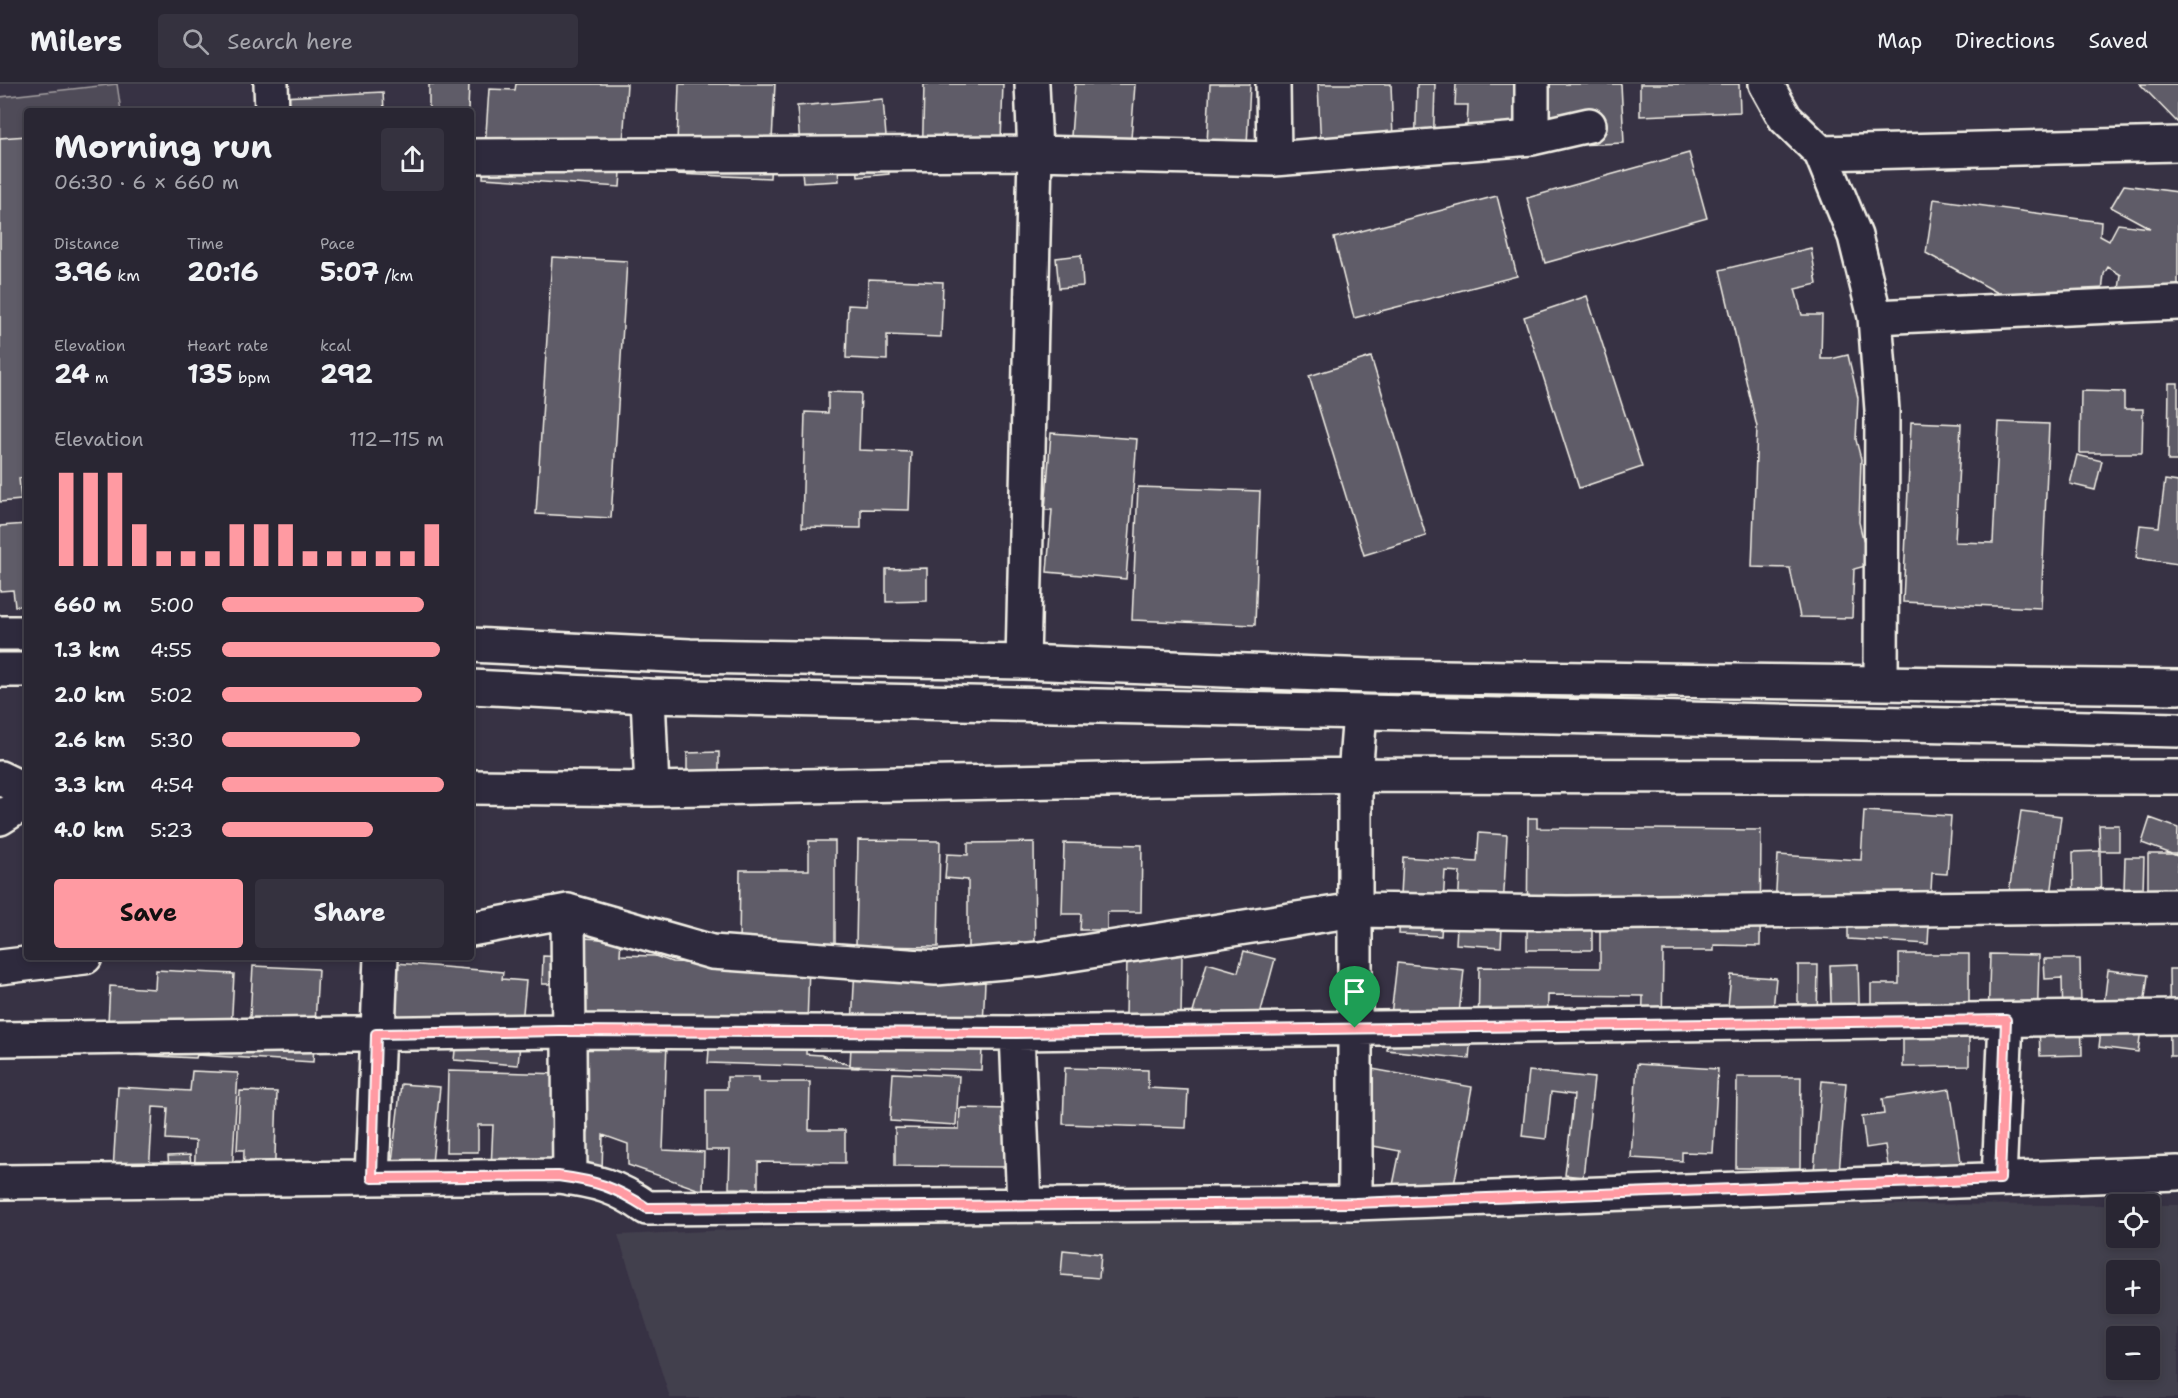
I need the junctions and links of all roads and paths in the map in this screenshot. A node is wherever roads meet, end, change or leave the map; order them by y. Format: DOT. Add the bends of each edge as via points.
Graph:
graph roads {
  1 [pos="271,84"];
  2 [pos="1032,84"];
  3 [pos="1273,84"];
  4 [pos="1532,84"];
  5 [pos="1766,84"];
  6 [pos="272,108"];
  7 [pos="1589,125"];
  8 [pos="1532,138"];
  9 [pos="2178,144"];
  10 [pos="1035,153"];
  11 [pos="1821,153"];
  12 [pos="474,156"];
  13 [pos="1274,159"];
  14 [pos="2178,303"];
  15 [pos="1875,317"];
  16 [pos="0,633"];
  17 [pos="24,633"];
  18 [pos="474,645"];
  19 [pos="1023,662"];
  20 [pos="0,670"];
  21 [pos="24,670"];
  22 [pos="1881,681"];
  23 [pos="474,687"];
  24 [pos="2178,687"];
  25 [pos="648,696"];
  26 [pos="1360,713"];
  27 [pos="2178,730"];
  28 [pos="1355,776"];
  29 [pos="2178,777"];
  30 [pos="0,778"];
  31 [pos="474,788"];
  32 [pos="652,789"];
  33 [pos="24,790"];
  34 [pos="24,803"];
  35 [pos="0,818"];
  36 [pos="2178,906"];
  37 [pos="568,910"];
  38 [pos="1355,910"];
  39 [pos="474,929"];
  40 [pos="60,960"];
  41 [pos="381,960"];
  42 [pos="0,967"];
  43 [pos="2178,1017"];
  44 [pos="2006,1020"];
  45 [pos="1355,1028"];
  46 [pos="568,1031"];
  47 [pos="1017,1033"];
  48 [pos="376,1034"];
  49 [pos="0,1039"];
  50 [pos="2178,1173"];
  51 [pos="372,1178"];
  52 [pos="570,1178"];
  53 [pos="2000,1179"];
  54 [pos="0,1182"];
  55 [pos="1355,1203"];
  56 [pos="1024,1205"];
  1 -- 6 [label="street"];
  2 -- 10 [label="street"];
  3 -- 13 [label="street"];
  4 -- 8 [label="street"];
  5 -- 11 [label="street" via="1785,118"];
  7 -- 8 [label="street"];
  8 -- 13 [label="street"];
  9 -- 11 [label="street"];
  10 -- 12 [label="street"];
  10 -- 13 [label="street"];
  10 -- 19 [label="street"];
  11 -- 15 [label="street" via="1855,236"];
  14 -- 15 [label="street"];
  15 -- 22 [label="street" via="1882,411"];
  16 -- 17 [label="street"];
  18 -- 19 [label="street" via="690,656"];
  19 -- 22 [label="street" via="1371,676"];
  20 -- 21 [label="street"];
  22 -- 24 [label="street"];
  23 -- 25 [label="street"];
  25 -- 26 [label="street"];
  25 -- 32 [label="street"];
  26 -- 27 [label="street"];
  26 -- 28 [label="street"];
  28 -- 29 [label="street"];
  28 -- 32 [label="street"];
  28 -- 38 [label="street"];
  30 -- 33 [label="street"];
  31 -- 32 [label="street"];
  34 -- 35 [label="street"];
  36 -- 38 [label="street" via="1567,913"];
  37 -- 38 [label="street" via="712,952 936,968 1039,959"];
  37 -- 39 [label="street"];
  37 -- 46 [label="street"];
  38 -- 45 [label="street"];
  40 -- 42 [label="street"];
  41 -- 48 [label="street"];
  43 -- 44 [label="street"];
  44 -- 45 [label="street"];
  44 -- 53 [label="street"];
  45 -- 47 [label="street"];
  45 -- 55 [label="street"];
  46 -- 47 [label="street"];
  46 -- 48 [label="street"];
  46 -- 52 [label="street"];
  47 -- 56 [label="street"];
  48 -- 49 [label="street"];
  48 -- 51 [label="street"];
  50 -- 53 [label="street"];
  51 -- 52 [label="street"];
  51 -- 54 [label="street"];
  52 -- 56 [label="street" via="613,1187 647,1208"];
  53 -- 55 [label="street"];
  55 -- 56 [label="street"];
}
